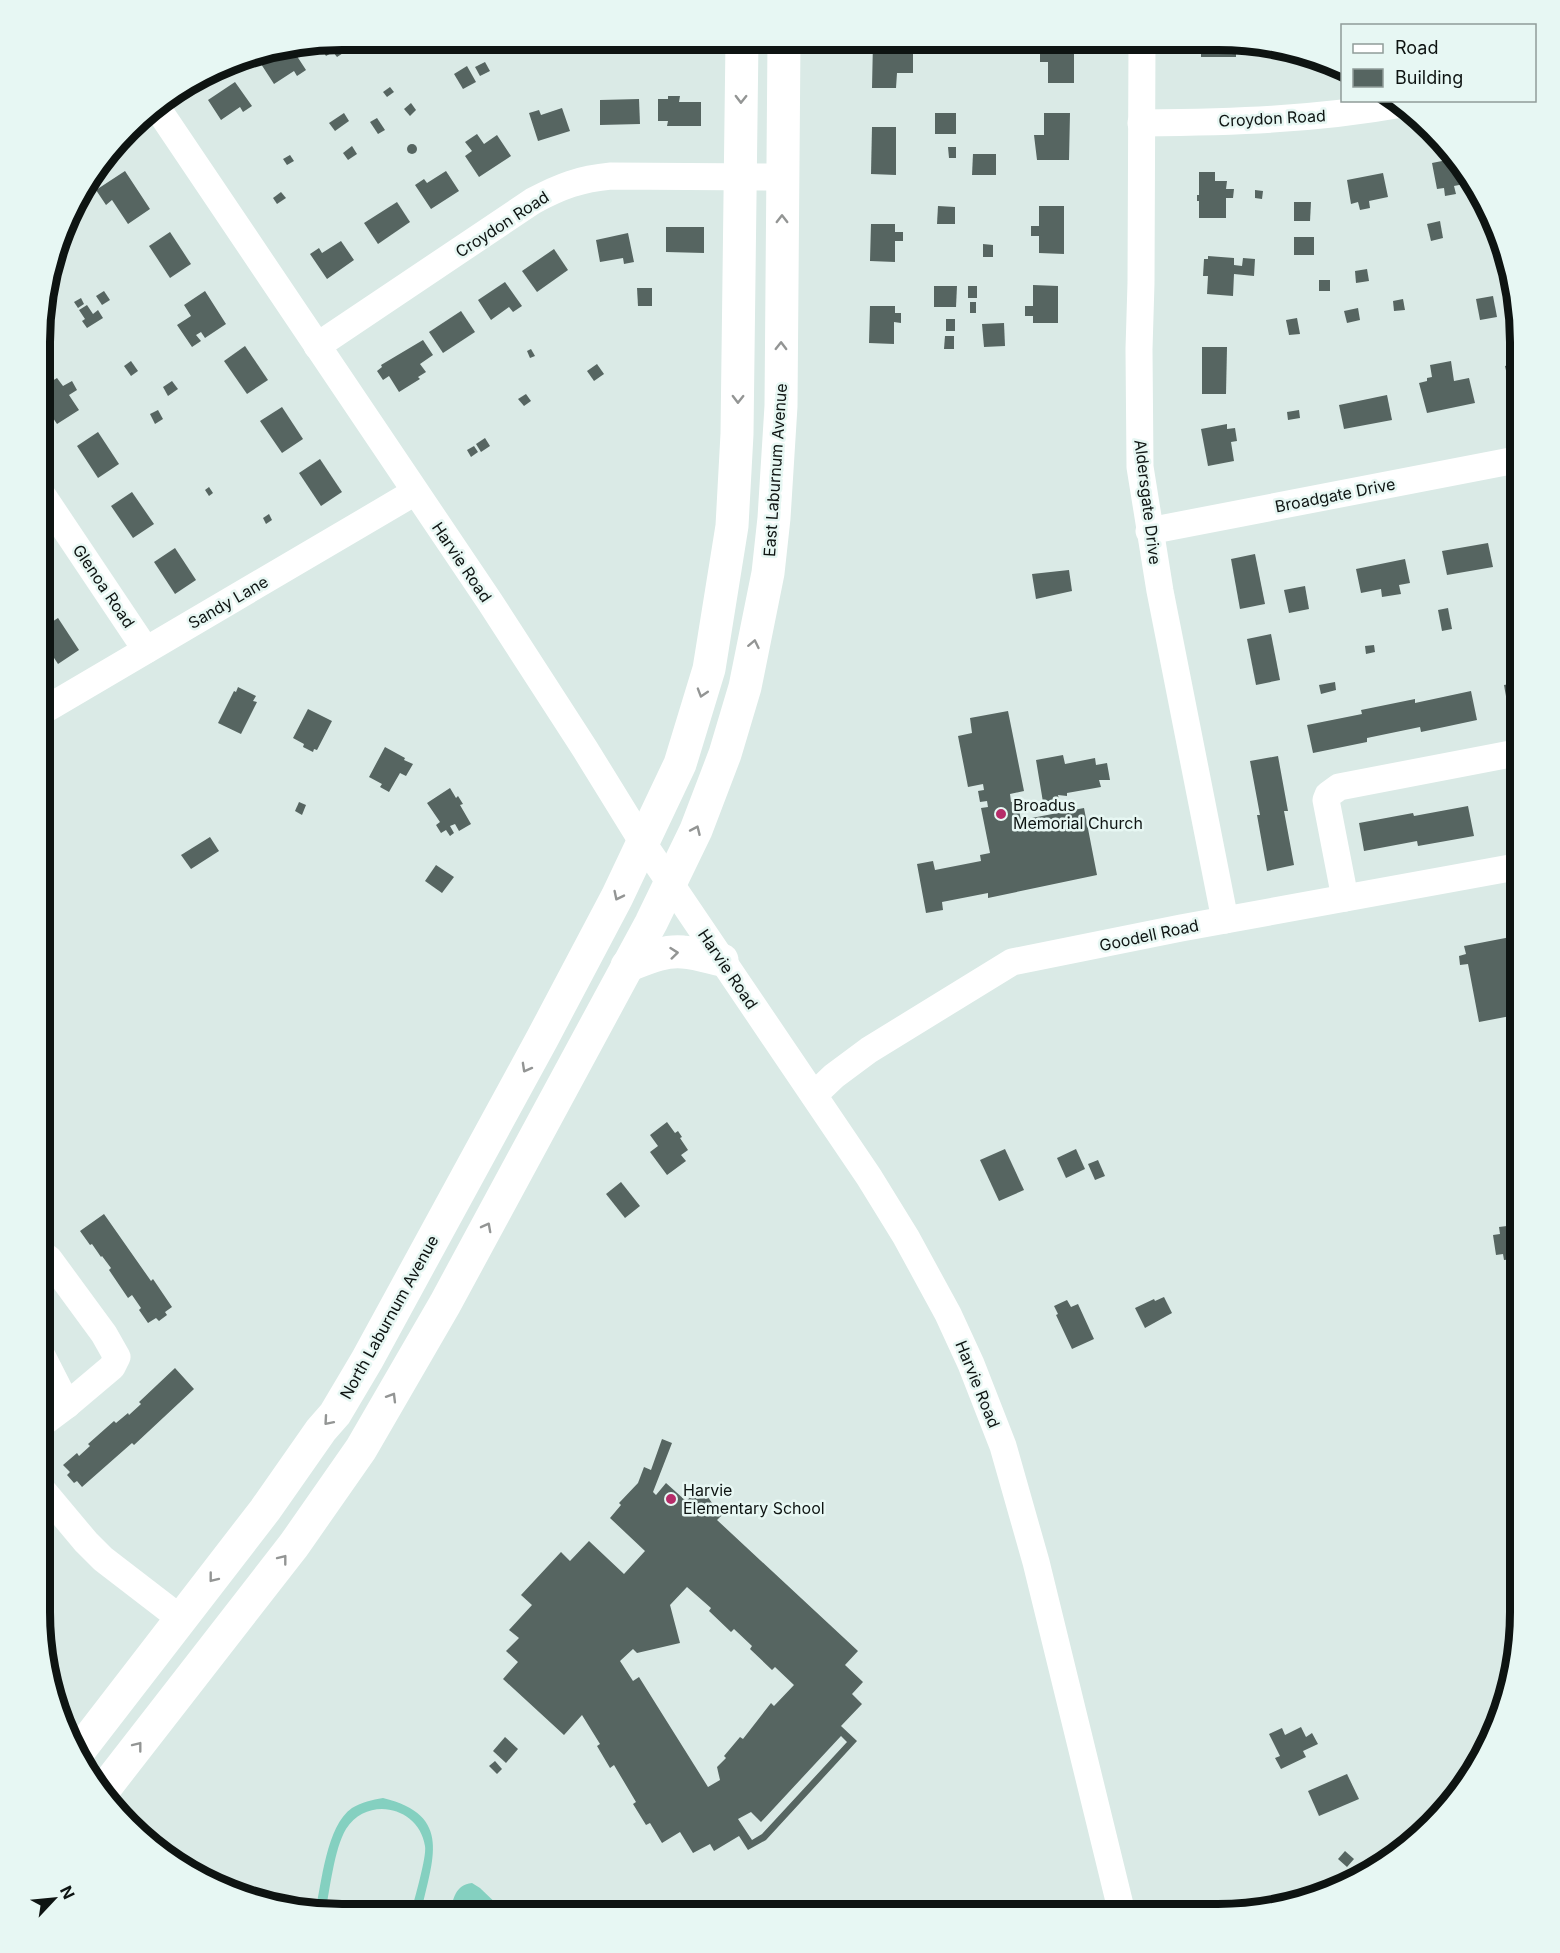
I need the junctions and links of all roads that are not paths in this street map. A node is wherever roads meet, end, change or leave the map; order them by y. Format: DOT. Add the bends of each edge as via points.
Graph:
graph roads {
  1 [pos="742,50"];
  2 [pos="784,50"];
  3 [pos="1142,50"];
  4 [pos="1391,106"];
  5 [pos="161,113"];
  6 [pos="1141,123"];
  7 [pos="740,177"];
  8 [pos="783,177"];
  9 [pos="317,346"];
  10 [pos="1510,461"];
  11 [pos="415,492"];
  12 [pos="50,506"];
  13 [pos="1149,531"];
  14 [pos="146,650"];
  15 [pos="50,707"];
  16 [pos="1510,754"];
  17 [pos="643,843"];
  18 [pos="1510,868"];
  19 [pos="670,882"];
  20 [pos="1345,898"];
  21 [pos="1224,920"];
  22 [pos="722,960"];
  23 [pos="627,966"];
  24 [pos="814,1095"];
  25 [pos="50,1262"];
  26 [pos="50,1372"];
  27 [pos="67,1405"];
  28 [pos="50,1418"];
  29 [pos="50,1500"];
  30 [pos="181,1619"];
  31 [pos="83,1746"];
  32 [pos="107,1785"];
  33 [pos="1120,1904"];
  1 -- 7 [label="main road, one-way"];
  2 -- 8 [label="main road, East Laburnum Avenue"];
  3 -- 6 [label="street, Aldersgate Drive"];
  4 -- 6 [label="street, Croydon Road" via="1260,121"];
  5 -- 9 [label="street, Harvie Road"];
  6 -- 13 [label="street, Aldersgate Drive" via="1138,429"];
  7 -- 8 [label="street, Croydon Road"];
  7 -- 9 [label="street, Croydon Road" via="611,176 560,187 533,201"];
  7 -- 17 [label="main road, one-way" via="737,434 732,526 720,612 710,669 680,764"];
  19 -- 8 [label="main road, East Laburnum Avenue, one-way" via="696,830 725,754 745,687 768,573 781,406"];
  9 -- 11 [label="street, Harvie Road"];
  10 -- 13 [label="street, Broadgate Drive"];
  11 -- 14 [label="street, Sandy Lane"];
  11 -- 17 [label="street, Harvie Road"];
  12 -- 14 [label="street, Glenoa Road"];
  13 -- 21 [label="street, Aldersgate Drive"];
  14 -- 15 [label="street, Sandy Lane"];
  16 -- 20 [label="street" via="1334,789 1326,800"];
  17 -- 19 [label="street, Harvie Road"];
  17 -- 30 [label="main road, North Laburnum Avenue, one-way" via="362,1369 335,1414"];
  18 -- 20 [label="street, Goodell Road"];
  19 -- 22 [label="street, Harvie Road"];
  19 -- 23 [label="main road"];
  20 -- 21 [label="street, Goodell Road"];
  21 -- 24 [label="street, Goodell Road" via="1012,962 869,1050"];
  23 -- 22 [label="main road, one-way" via="651,957 684,952"];
  22 -- 24 [label="street, Harvie Road"];
  32 -- 23 [label="main road, one-way" via="294,1545 361,1449 445,1304"];
  24 -- 33 [label="street, Harvie Road" via="906,1237 948,1314 1003,1446 1036,1562"];
  25 -- 27 [label="street" via="117,1357 112,1367"];
  26 -- 27 [label="street"];
  27 -- 28 [label="street"];
  29 -- 30 [label="street" via="103,1558"];
  30 -- 31 [label="main road, North Laburnum Avenue"];
}
